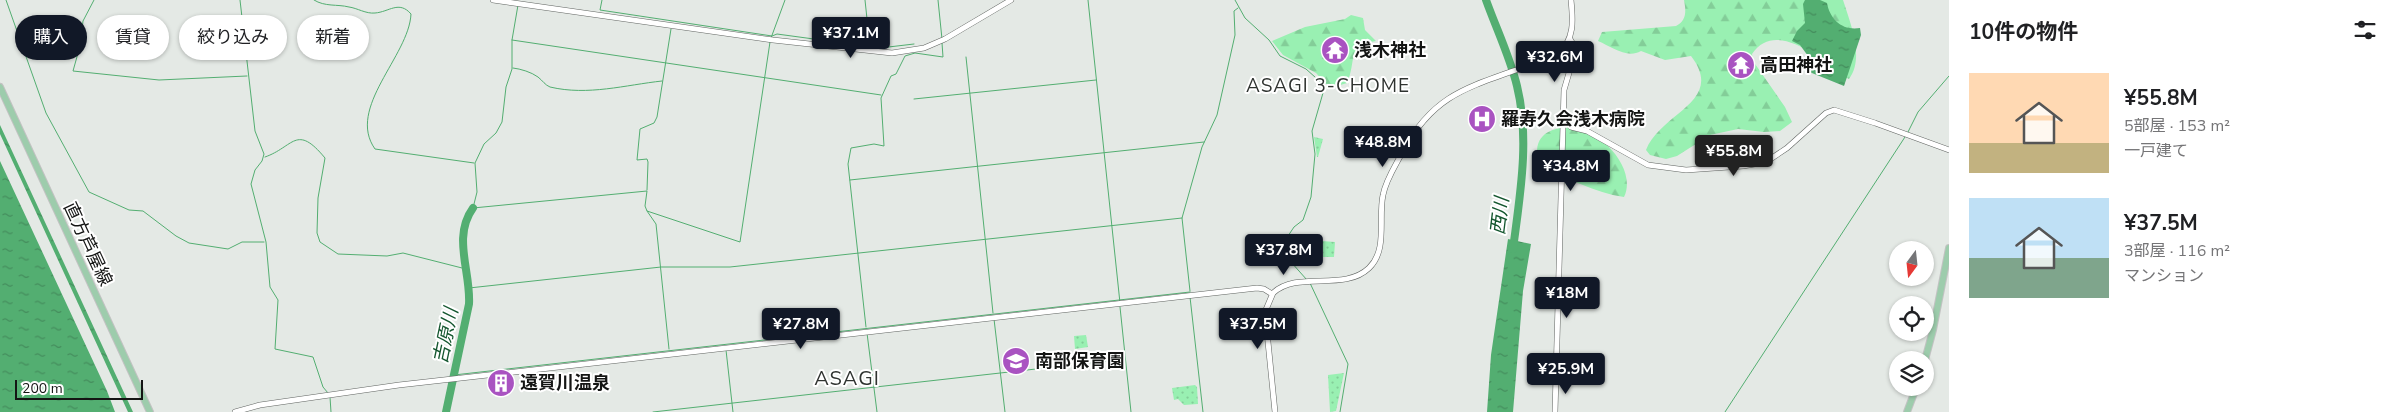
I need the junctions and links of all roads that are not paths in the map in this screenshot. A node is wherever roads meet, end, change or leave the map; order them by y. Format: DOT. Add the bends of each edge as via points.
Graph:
graph roads {
  1 [pos="493,0"];
  2 [pos="1012,0"];
  3 [pos="1571,0"];
  4 [pos="1570,40"];
  5 [pos="0,87"];
  6 [pos="1565,121"];
  7 [pos="1949,150"];
  8 [pos="1949,248"];
  9 [pos="1272,294"];
  10 [pos="1927,351"];
  11 [pos="1913,396"];
  12 [pos="150,412"];
  13 [pos="235,412"];
  14 [pos="1275,412"];
  15 [pos="1555,412"];
  16 [pos="1907,412"];
  1 -- 2 [label="street" via="773,40 892,53 924,48 945,39"];
  3 -- 4 [label="street" via="1573,23"];
  4 -- 6 [label="street" via="1576,49 1564,90"];
  4 -- 9 [label="street" via="1558,54 1447,98 1431,111 1415,130 1385,188 1381,204 1380,245 1375,262 1361,274 1290,284"];
  5 -- 12 [label="main road, 直方芦屋線"];
  6 -- 7 [label="street" via="1648,165 1686,170 1766,162 1834,110"];
  6 -- 15 [label="street"];
  8 -- 10 [label="main road"];
  9 -- 13 [label="street" via="1257,288 503,373 260,405"];
  9 -- 14 [label="street" via="1265,312"];
  11 -- 16 [label="main road"];
}
